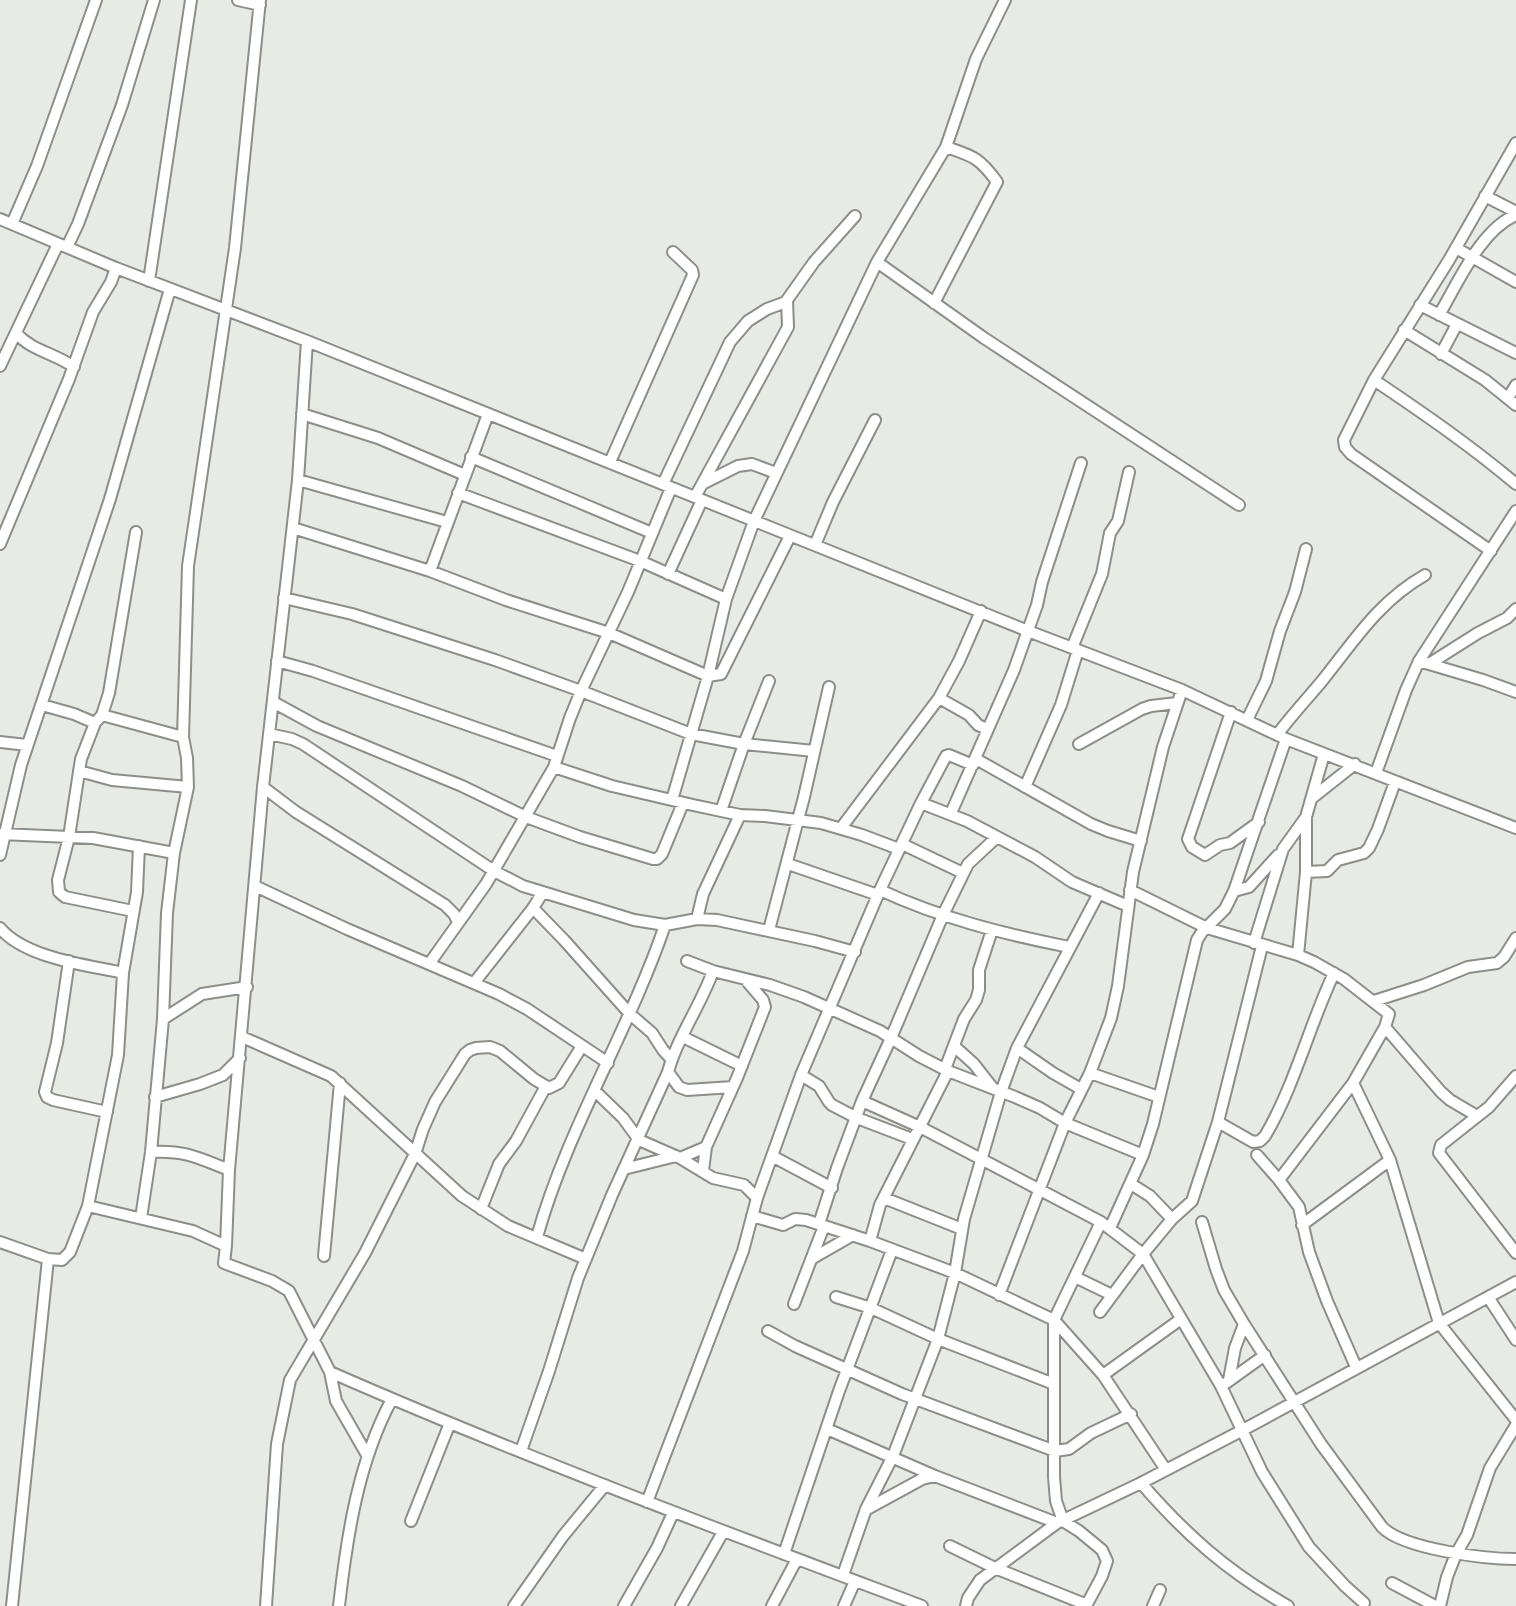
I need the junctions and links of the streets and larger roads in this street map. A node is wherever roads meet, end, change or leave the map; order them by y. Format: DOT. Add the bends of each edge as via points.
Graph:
graph roads {
  1 [pos="154,0"];
  2 [pos="191,0"];
  3 [pos="238,0"];
  4 [pos="1005,0"];
  5 [pos="260,2"];
  6 [pos="92,3"];
  7 [pos="1516,143"];
  8 [pos="946,147"];
  9 [pos="1485,196"];
  10 [pos="1516,213"];
  11 [pos="855,216"];
  12 [pos="3,221"];
  13 [pos="62,246"];
  14 [pos="1456,248"];
  15 [pos="673,252"];
  16 [pos="1473,257"];
  17 [pos="877,262"];
  18 [pos="116,268"];
  19 [pos="149,280"];
  20 [pos="1516,282"];
  21 [pos="170,289"];
  22 [pos="786,302"];
  23 [pos="934,303"];
  24 [pos="1420,305"];
  25 [pos="225,309"];
  26 [pos="1439,315"];
  27 [pos="1457,324"];
  28 [pos="1404,330"];
  29 [pos="16,333"];
  30 [pos="307,340"];
  31 [pos="1516,353"];
  32 [pos="1441,354"];
  33 [pos="0,366"];
  34 [pos="74,367"];
  35 [pos="1374,380"];
  36 [pos="1516,385"];
  37 [pos="1512,402"];
  38 [pos="302,414"];
  39 [pos="488,414"];
  40 [pos="875,420"];
  41 [pos="471,457"];
  42 [pos="610,462"];
  43 [pos="1081,463"];
  44 [pos="776,472"];
  45 [pos="1129,472"];
  46 [pos="465,475"];
  47 [pos="298,480"];
  48 [pos="702,484"];
  49 [pos="1516,484"];
  50 [pos="667,486"];
  51 [pos="458,493"];
  52 [pos="699,498"];
  53 [pos="1239,505"];
  54 [pos="1516,511"];
  55 [pos="754,521"];
  56 [pos="447,522"];
  57 [pos="293,528"];
  58 [pos="136,532"];
  59 [pos="652,533"];
  60 [pos="790,536"];
  61 [pos="0,544"];
  62 [pos="815,545"];
  63 [pos="1306,549"];
  64 [pos="1491,551"];
  65 [pos="640,561"];
  66 [pos="430,571"];
  67 [pos="668,574"];
  68 [pos="1425,575"];
  69 [pos="284,598"];
  70 [pos="726,599"];
  71 [pos="1516,609"];
  72 [pos="981,611"];
  73 [pos="1511,621"];
  74 [pos="1028,631"];
  75 [pos="609,633"];
  76 [pos="1075,649"];
  77 [pos="278,662"];
  78 [pos="1424,662"];
  79 [pos="708,676"];
  80 [pos="769,681"];
  81 [pos="830,687"];
  82 [pos="1182,690"];
  83 [pos="581,691"];
  84 [pos="1516,692"];
  85 [pos="939,698"];
  86 [pos="273,702"];
  87 [pos="1177,703"];
  88 [pos="42,705"];
  89 [pos="1232,712"];
  90 [pos="98,719"];
  91 [pos="1248,720"];
  92 [pos="987,729"];
  93 [pos="269,734"];
  94 [pos="691,734"];
  95 [pos="183,737"];
  96 [pos="1282,737"];
  97 [pos="0,742"];
  98 [pos="744,744"];
  99 [pos="1079,744"];
  100 [pos="27,745"];
  101 [pos="814,751"];
  102 [pos="1324,754"];
  103 [pos="556,762"];
  104 [pos="975,762"];
  105 [pos="1355,764"];
  106 [pos="79,771"];
  107 [pos="1376,773"];
  108 [pos="1395,782"];
  109 [pos="188,787"];
  110 [pos="264,787"];
  111 [pos="1025,787"];
  112 [pos="1311,798"];
  113 [pos="672,800"];
  114 [pos="683,803"];
  115 [pos="921,803"];
  116 [pos="721,811"];
  117 [pos="951,813"];
  118 [pos="740,815"];
  119 [pos="1306,816"];
  120 [pos="526,817"];
  121 [pos="798,820"];
  122 [pos="1259,822"];
  123 [pos="841,828"];
  124 [pos="1516,828"];
  125 [pos="3,834"];
  126 [pos="69,837"];
  127 [pos="997,837"];
  128 [pos="1141,841"];
  129 [pos="139,846"];
  130 [pos="900,847"];
  131 [pos="1283,849"];
  132 [pos="174,853"];
  133 [pos="0,855"];
  134 [pos="788,864"];
  135 [pos="494,872"];
  136 [pos="963,873"];
  137 [pos="1306,873"];
  138 [pos="255,886"];
  139 [pos="1130,890"];
  140 [pos="1234,891"];
  141 [pos="543,892"];
  142 [pos="879,893"];
  143 [pos="1099,893"];
  144 [pos="1128,906"];
  145 [pos="533,908"];
  146 [pos="1225,909"];
  147 [pos="133,911"];
  148 [pos="943,915"];
  149 [pos="697,919"];
  150 [pos="458,922"];
  151 [pos="665,925"];
  152 [pos="0,928"];
  153 [pos="1207,928"];
  154 [pos="769,930"];
  155 [pos="992,930"];
  156 [pos="1231,935"];
  157 [pos="1516,938"];
  158 [pos="1258,944"];
  159 [pos="1069,947"];
  160 [pos="855,952"];
  161 [pos="1298,955"];
  162 [pos="69,961"];
  163 [pos="687,961"];
  164 [pos="429,964"];
  165 [pos="713,971"];
  166 [pos="123,973"];
  167 [pos="1334,973"];
  168 [pos="744,979"];
  169 [pos="474,983"];
  170 [pos="246,987"];
  171 [pos="1398,993"];
  172 [pos="1374,1002"];
  173 [pos="831,1009"];
  174 [pos="630,1014"];
  175 [pos="1389,1014"];
  176 [pos="163,1019"];
  177 [pos="1385,1027"];
  178 [pos="242,1037"];
  179 [pos="683,1037"];
  180 [pos="891,1038"];
  181 [pos="582,1046"];
  182 [pos="954,1046"];
  183 [pos="1017,1048"];
  184 [pos="240,1058"];
  185 [pos="671,1059"];
  186 [pos="608,1063"];
  187 [pos="742,1066"];
  188 [pos="946,1070"];
  189 [pos="668,1072"];
  190 [pos="1090,1073"];
  191 [pos="801,1076"];
  192 [pos="1516,1076"];
  193 [pos="340,1083"];
  194 [pos="1353,1083"];
  195 [pos="546,1086"];
  196 [pos="733,1087"];
  197 [pos="1081,1089"];
  198 [pos="997,1090"];
  199 [pos="595,1091"];
  200 [pos="155,1097"];
  201 [pos="1159,1097"];
  202 [pos="862,1101"];
  203 [pos="107,1112"];
  204 [pos="1477,1116"];
  205 [pos="856,1118"];
  206 [pos="1218,1122"];
  207 [pos="1065,1123"];
  208 [pos="920,1127"];
  209 [pos="912,1139"];
  210 [pos="639,1140"];
  211 [pos="706,1147"];
  212 [pos="151,1152"];
  213 [pos="415,1154"];
  214 [pos="1143,1155"];
  215 [pos="1257,1155"];
  216 [pos="772,1156"];
  217 [pos="678,1157"];
  218 [pos="1390,1160"];
  219 [pos="981,1161"];
  220 [pos="624,1169"];
  221 [pos="229,1170"];
  222 [pos="703,1170"];
  223 [pos="1279,1180"];
  224 [pos="1131,1184"];
  225 [pos="832,1188"];
  226 [pos="1040,1190"];
  227 [pos="757,1198"];
  228 [pos="884,1198"];
  229 [pos="88,1206"];
  230 [pos="481,1209"];
  231 [pos="752,1216"];
  232 [pos="141,1218"];
  233 [pos="1172,1219"];
  234 [pos="1202,1222"];
  235 [pos="822,1225"];
  236 [pos="1106,1225"];
  237 [pos="1302,1225"];
  238 [pos="962,1229"];
  239 [pos="853,1235"];
  240 [pos="537,1237"];
  241 [pos="870,1241"];
  242 [pos="0,1242"];
  243 [pos="226,1246"];
  244 [pos="892,1250"];
  245 [pos="1516,1253"];
  246 [pos="1143,1254"];
  247 [pos="324,1256"];
  248 [pos="813,1258"];
  249 [pos="48,1259"];
  250 [pos="586,1259"];
  251 [pos="955,1273"];
  252 [pos="1075,1277"];
  253 [pos="1516,1282"];
  254 [pos="999,1295"];
  255 [pos="1112,1295"];
  256 [pos="836,1297"];
  257 [pos="1488,1297"];
  258 [pos="794,1304"];
  259 [pos="871,1308"];
  260 [pos="1100,1312"];
  261 [pos="1181,1318"];
  262 [pos="1054,1320"];
  263 [pos="1439,1323"];
  264 [pos="1244,1324"];
  265 [pos="768,1331"];
  266 [pos="938,1338"];
  267 [pos="314,1340"];
  268 [pos="1516,1340"];
  269 [pos="1265,1355"];
  270 [pos="1356,1367"];
  271 [pos="847,1369"];
  272 [pos="330,1372"];
  273 [pos="1103,1375"];
  274 [pos="1225,1383"];
  275 [pos="1054,1384"];
  276 [pos="392,1399"];
  277 [pos="914,1399"];
  278 [pos="1295,1402"];
  279 [pos="1131,1414"];
  280 [pos="1516,1420"];
  281 [pos="450,1423"];
  282 [pos="1516,1425"];
  283 [pos="827,1429"];
  284 [pos="1241,1431"];
  285 [pos="521,1451"];
  286 [pos="1055,1451"];
  287 [pos="367,1455"];
  288 [pos="893,1456"];
  289 [pos="1166,1470"];
  290 [pos="935,1476"];
  291 [pos="1141,1483"];
  292 [pos="604,1485"];
  293 [pos="647,1502"];
  294 [pos="866,1509"];
  295 [pos="673,1513"];
  296 [pos="411,1521"];
  297 [pos="1060,1522"];
  298 [pos="723,1532"];
  299 [pos="950,1546"];
  300 [pos="784,1554"];
  301 [pos="1456,1554"];
  302 [pos="797,1559"];
  303 [pos="1516,1559"];
  304 [pos="995,1568"];
  305 [pos="843,1575"];
  306 [pos="855,1581"];
  307 [pos="1392,1583"];
  308 [pos="1160,1590"];
  309 [pos="1364,1603"];
  310 [pos="909,1604"];
  311 [pos="12,1606"];
  312 [pos="266,1606"];
  313 [pos="339,1606"];
  314 [pos="514,1606"];
  315 [pos="624,1606"];
  316 [pos="681,1606"];
  317 [pos="772,1606"];
  318 [pos="844,1606"];
  319 [pos="922,1606"];
  320 [pos="966,1606"];
  321 [pos="1086,1606"];
  322 [pos="1153,1606"];
  323 [pos="1288,1606"];
  324 [pos="1435,1606"];
  325 [pos="1440,1606"];
  1 -- 13 [label="street" via="122,105 78,224"];
  2 -- 19 [label="street"];
  3 -- 5 [label="street"];
  4 -- 8 [label="street" via="976,59"];
  5 -- 25 [label="street" via="235,248"];
  6 -- 12 [label="street" via="69,81 37,166"];
  7 -- 9 [label="street"];
  8 -- 17 [label="street"];
  8 -- 23 [label="street" via="974,157 997,183"];
  9 -- 10 [label="street"];
  9 -- 14 [label="street"];
  10 -- 16 [label="street" via="1495,228"];
  11 -- 22 [label="street" via="813,262"];
  12 -- 13 [label="street"];
  13 -- 18 [label="street"];
  13 -- 29 [label="street"];
  14 -- 16 [label="street"];
  14 -- 24 [label="street"];
  15 -- 42 [label="street" via="693,275"];
  16 -- 20 [label="street"];
  16 -- 26 [label="street"];
  17 -- 23 [label="street"];
  17 -- 44 [label="street"];
  18 -- 19 [label="street"];
  18 -- 34 [label="street" via="93,312"];
  19 -- 21 [label="street"];
  21 -- 25 [label="street"];
  21 -- 88 [label="street" via="110,499"];
  22 -- 48 [label="street" via="788,327"];
  22 -- 50 [label="street" via="748,321 729,342"];
  23 -- 53 [label="street"];
  24 -- 26 [label="street"];
  24 -- 28 [label="street"];
  25 -- 30 [label="street"];
  25 -- 95 [label="street" via="188,566"];
  26 -- 27 [label="street"];
  27 -- 31 [label="street"];
  27 -- 32 [label="street"];
  28 -- 32 [label="street"];
  28 -- 35 [label="street"];
  29 -- 33 [label="street"];
  29 -- 34 [label="street" via="28,345"];
  30 -- 38 [label="street"];
  30 -- 39 [label="street"];
  32 -- 37 [label="street" via="1485,380"];
  34 -- 61 [label="street"];
  35 -- 49 [label="street"];
  35 -- 64 [label="street" via="1347,432 1345,447"];
  36 -- 37 [label="street"];
  38 -- 46 [label="street" via="378,438"];
  38 -- 47 [label="street"];
  39 -- 41 [label="street"];
  39 -- 42 [label="street"];
  40 -- 62 [label="street"];
  41 -- 46 [label="street"];
  41 -- 59 [label="street"];
  42 -- 50 [label="street"];
  43 -- 74 [label="street"];
  44 -- 48 [label="street" via="752,464 738,466"];
  44 -- 55 [label="street"];
  45 -- 76 [label="street" via="1102,574"];
  46 -- 51 [label="street"];
  47 -- 56 [label="street"];
  47 -- 57 [label="street"];
  48 -- 52 [label="street"];
  50 -- 52 [label="street"];
  50 -- 59 [label="street"];
  51 -- 56 [label="street"];
  51 -- 65 [label="street"];
  52 -- 55 [label="street"];
  52 -- 67 [label="street"];
  54 -- 64 [label="street"];
  55 -- 60 [label="street"];
  55 -- 70 [label="street"];
  56 -- 66 [label="street"];
  57 -- 66 [label="street"];
  57 -- 69 [label="street"];
  58 -- 90 [label="street" via="109,693"];
  59 -- 65 [label="street"];
  60 -- 62 [label="street"];
  60 -- 79 [label="street" via="721,674"];
  62 -- 72 [label="street"];
  63 -- 91 [label="street" via="1266,681"];
  64 -- 78 [label="street"];
  65 -- 67 [label="street"];
  65 -- 75 [label="street"];
  66 -- 75 [label="street"];
  67 -- 70 [label="street"];
  68 -- 96 [label="street" via="1371,617"];
  69 -- 77 [label="street"];
  69 -- 83 [label="street" via="352,614"];
  70 -- 79 [label="street"];
  71 -- 73 [label="street"];
  72 -- 74 [label="street"];
  72 -- 85 [label="street"];
  73 -- 78 [label="street" via="1478,633"];
  74 -- 76 [label="street"];
  74 -- 92 [label="street"];
  75 -- 79 [label="street"];
  75 -- 83 [label="street"];
  76 -- 82 [label="street"];
  76 -- 111 [label="street" via="1060,705"];
  77 -- 86 [label="street"];
  77 -- 103 [label="street"];
  78 -- 84 [label="street"];
  78 -- 107 [label="street" via="1406,690"];
  79 -- 94 [label="street"];
  80 -- 98 [label="street"];
  81 -- 101 [label="street"];
  82 -- 87 [label="street"];
  82 -- 89 [label="street"];
  83 -- 94 [label="street"];
  83 -- 103 [label="street"];
  85 -- 92 [label="street"];
  85 -- 123 [label="street"];
  86 -- 93 [label="street"];
  86 -- 120 [label="street" via="317,726"];
  87 -- 99 [label="street" via="1142,709"];
  87 -- 128 [label="street"];
  88 -- 90 [label="street"];
  88 -- 100 [label="street"];
  89 -- 91 [label="street"];
  89 -- 122 [label="street" via="1188,839 1192,847 1205,855"];
  90 -- 95 [label="street"];
  90 -- 106 [label="street"];
  91 -- 96 [label="street"];
  92 -- 104 [label="street"];
  93 -- 110 [label="street"];
  93 -- 135 [label="street" via="303,744"];
  94 -- 98 [label="street"];
  94 -- 113 [label="street"];
  95 -- 109 [label="street"];
  96 -- 102 [label="street"];
  96 -- 122 [label="street"];
  97 -- 100 [label="street"];
  98 -- 101 [label="street"];
  98 -- 116 [label="street"];
  100 -- 125 [label="street"];
  101 -- 121 [label="street"];
  102 -- 105 [label="street"];
  102 -- 112 [label="street"];
  103 -- 113 [label="street" via="612,786"];
  103 -- 120 [label="street"];
  104 -- 111 [label="street"];
  104 -- 115 [label="street" via="946,756"];
  104 -- 117 [label="street"];
  105 -- 107 [label="street"];
  105 -- 112 [label="street"];
  106 -- 109 [label="street" via="112,780"];
  106 -- 126 [label="street"];
  107 -- 108 [label="street"];
  108 -- 124 [label="street"];
  108 -- 137 [label="street" via="1369,848 1338,860 1327,871"];
  109 -- 132 [label="street"];
  110 -- 138 [label="street"];
  110 -- 150 [label="street" via="296,812 445,905"];
  111 -- 128 [label="street" via="1091,824"];
  112 -- 119 [label="street"];
  113 -- 114 [label="street"];
  114 -- 116 [label="street"];
  114 -- 120 [label="street" via="657,860"];
  115 -- 117 [label="street"];
  115 -- 130 [label="street"];
  116 -- 118 [label="street"];
  117 -- 127 [label="street"];
  118 -- 121 [label="street"];
  118 -- 149 [label="street" via="710,876"];
  119 -- 131 [label="street"];
  119 -- 137 [label="street"];
  120 -- 135 [label="street"];
  121 -- 123 [label="street"];
  121 -- 134 [label="street"];
  122 -- 140 [label="street"];
  123 -- 130 [label="street"];
  125 -- 126 [label="street"];
  125 -- 133 [label="street"];
  126 -- 129 [label="street"];
  126 -- 147 [label="street" via="58,880 59,892 65,897"];
  127 -- 136 [label="street" via="972,859"];
  127 -- 143 [label="street" via="1035,856 1072,882"];
  128 -- 139 [label="street"];
  129 -- 132 [label="street"];
  129 -- 147 [label="street"];
  130 -- 136 [label="street"];
  130 -- 142 [label="street"];
  131 -- 140 [label="street" via="1254,883"];
  131 -- 158 [label="street"];
  132 -- 176 [label="street" via="166,913"];
  134 -- 142 [label="street"];
  134 -- 154 [label="street"];
  135 -- 141 [label="street"];
  135 -- 150 [label="street"];
  136 -- 148 [label="street"];
  137 -- 161 [label="street"];
  138 -- 164 [label="street"];
  138 -- 170 [label="street"];
  139 -- 144 [label="street"];
  139 -- 153 [label="street"];
  140 -- 146 [label="street"];
  141 -- 145 [label="street"];
  141 -- 151 [label="street" via="622,917"];
  142 -- 148 [label="street"];
  142 -- 160 [label="street"];
  143 -- 144 [label="street"];
  143 -- 159 [label="street"];
  144 -- 190 [label="street" via="1111,1018"];
  145 -- 169 [label="street"];
  145 -- 174 [label="street"];
  146 -- 153 [label="street"];
  146 -- 156 [label="street"];
  147 -- 166 [label="street"];
  148 -- 155 [label="street"];
  148 -- 180 [label="street"];
  149 -- 151 [label="street"];
  149 -- 154 [label="street"];
  150 -- 164 [label="street"];
  151 -- 174 [label="street"];
  152 -- 162 [label="street" via="31,949"];
  153 -- 156 [label="street"];
  153 -- 201 [label="street" via="1199,935 1194,949"];
  154 -- 160 [label="street"];
  155 -- 159 [label="street"];
  155 -- 182 [label="street" via="979,970 979,990"];
  156 -- 158 [label="street"];
  157 -- 171 [label="street" via="1497,963 1468,967"];
  158 -- 161 [label="street"];
  158 -- 206 [label="street"];
  159 -- 183 [label="street"];
  160 -- 173 [label="street"];
  161 -- 167 [label="street"];
  162 -- 166 [label="street"];
  162 -- 203 [label="street" via="45,1092 53,1100"];
  163 -- 165 [label="street"];
  164 -- 169 [label="street"];
  165 -- 168 [label="street"];
  165 -- 179 [label="street"];
  166 -- 203 [label="street" via="118,1055"];
  167 -- 172 [label="street"];
  167 -- 206 [label="street" via="1265,1136 1253,1142"];
  168 -- 173 [label="street" via="786,990"];
  168 -- 187 [label="street" via="765,1003"];
  169 -- 181 [label="street" via="527,1009"];
  170 -- 176 [label="street" via="202,994"];
  170 -- 178 [label="street"];
  171 -- 172 [label="street"];
  171 -- 175 [label="street"];
  172 -- 175 [label="street"];
  173 -- 180 [label="street"];
  173 -- 191 [label="street"];
  174 -- 185 [label="street" via="652,1033"];
  174 -- 186 [label="street"];
  175 -- 177 [label="street"];
  176 -- 200 [label="street"];
  177 -- 194 [label="street"];
  177 -- 204 [label="street" via="1441,1092"];
  178 -- 184 [label="street"];
  178 -- 193 [label="street" via="325,1072"];
  179 -- 185 [label="street"];
  179 -- 187 [label="street"];
  180 -- 188 [label="street"];
  180 -- 202 [label="street"];
  181 -- 186 [label="street"];
  181 -- 195 [label="street" via="559,1083"];
  182 -- 188 [label="street"];
  182 -- 198 [label="street"];
  183 -- 197 [label="street"];
  183 -- 198 [label="street"];
  184 -- 200 [label="street" via="223,1075"];
  184 -- 221 [label="street"];
  185 -- 189 [label="street"];
  186 -- 199 [label="street"];
  187 -- 196 [label="street"];
  188 -- 198 [label="street"];
  188 -- 208 [label="street"];
  189 -- 196 [label="street" via="687,1090"];
  189 -- 210 [label="street"];
  190 -- 197 [label="street"];
  190 -- 201 [label="street"];
  191 -- 205 [label="street" via="819,1086 829,1102"];
  191 -- 216 [label="street"];
  192 -- 204 [label="street"];
  193 -- 213 [label="street"];
  193 -- 247 [label="street"];
  194 -- 218 [label="street"];
  194 -- 223 [label="street"];
  195 -- 213 [label="street" via="495,1048 470,1050 435,1102"];
  195 -- 230 [label="street" via="499,1164"];
  196 -- 211 [label="street"];
  197 -- 207 [label="street"];
  198 -- 207 [label="street"];
  198 -- 219 [label="street"];
  199 -- 210 [label="street"];
  199 -- 240 [label="street" via="551,1190"];
  200 -- 212 [label="street"];
  201 -- 214 [label="street"];
  202 -- 205 [label="street"];
  202 -- 208 [label="street"];
  203 -- 229 [label="street"];
  204 -- 245 [label="street" via="1441,1145 1439,1153"];
  205 -- 209 [label="street"];
  205 -- 225 [label="street"];
  206 -- 233 [label="street" via="1192,1202"];
  207 -- 214 [label="street"];
  207 -- 226 [label="street"];
  208 -- 209 [label="street"];
  208 -- 219 [label="street"];
  209 -- 228 [label="street"];
  210 -- 217 [label="street"];
  210 -- 220 [label="street"];
  211 -- 217 [label="street"];
  211 -- 222 [label="street"];
  212 -- 221 [label="street" via="186,1153"];
  212 -- 232 [label="street"];
  213 -- 230 [label="street"];
  213 -- 267 [label="street" via="361,1261"];
  214 -- 224 [label="street"];
  215 -- 223 [label="street"];
  216 -- 225 [label="street"];
  216 -- 227 [label="street"];
  217 -- 220 [label="street"];
  217 -- 222 [label="street"];
  218 -- 237 [label="street"];
  218 -- 263 [label="street"];
  219 -- 226 [label="street"];
  219 -- 238 [label="street"];
  220 -- 250 [label="street"];
  221 -- 243 [label="street"];
  222 -- 227 [label="street" via="718,1180 744,1185"];
  223 -- 237 [label="street" via="1296,1202"];
  224 -- 233 [label="street" via="1150,1196"];
  224 -- 236 [label="street"];
  225 -- 235 [label="street"];
  226 -- 236 [label="street"];
  226 -- 254 [label="street"];
  227 -- 231 [label="street"];
  228 -- 238 [label="street"];
  228 -- 241 [label="street"];
  229 -- 232 [label="street"];
  229 -- 249 [label="street" via="70,1252 62,1260"];
  230 -- 240 [label="street" via="508,1226"];
  231 -- 235 [label="street" via="783,1225 797,1219"];
  231 -- 293 [label="street" via="743,1251"];
  232 -- 243 [label="street" via="193,1231"];
  233 -- 246 [label="street"];
  234 -- 264 [label="street" via="1220,1280"];
  235 -- 239 [label="street"];
  235 -- 248 [label="street"];
  236 -- 246 [label="street"];
  236 -- 252 [label="street"];
  237 -- 270 [label="street" via="1327,1300"];
  238 -- 251 [label="street"];
  239 -- 241 [label="street"];
  239 -- 248 [label="street"];
  240 -- 250 [label="street"];
  241 -- 244 [label="street"];
  242 -- 249 [label="street"];
  243 -- 267 [label="street" via="224,1263 272,1281 289,1292"];
  244 -- 251 [label="street"];
  244 -- 259 [label="street"];
  246 -- 255 [label="street"];
  246 -- 261 [label="street"];
  248 -- 258 [label="street"];
  249 -- 311 [label="street"];
  250 -- 285 [label="street"];
  251 -- 254 [label="street"];
  251 -- 266 [label="street"];
  252 -- 255 [label="street"];
  252 -- 262 [label="street"];
  253 -- 257 [label="street"];
  254 -- 262 [label="street"];
  255 -- 260 [label="street"];
  256 -- 259 [label="street"];
  257 -- 263 [label="street"];
  257 -- 268 [label="street"];
  259 -- 266 [label="street"];
  259 -- 271 [label="street"];
  261 -- 273 [label="street"];
  261 -- 274 [label="street"];
  262 -- 273 [label="street"];
  262 -- 275 [label="street"];
  263 -- 270 [label="street"];
  263 -- 280 [label="street"];
  264 -- 269 [label="street"];
  264 -- 274 [label="street"];
  265 -- 271 [label="street"];
  266 -- 275 [label="street"];
  266 -- 277 [label="street"];
  267 -- 272 [label="street"];
  267 -- 312 [label="street" via="290,1380 277,1444"];
  269 -- 274 [label="street"];
  269 -- 278 [label="street"];
  270 -- 278 [label="street"];
  271 -- 277 [label="street"];
  271 -- 283 [label="street"];
  272 -- 276 [label="street"];
  272 -- 287 [label="street" via="336,1401"];
  273 -- 279 [label="street"];
  274 -- 284 [label="street"];
  275 -- 286 [label="street"];
  276 -- 281 [label="street"];
  276 -- 287 [label="street"];
  277 -- 286 [label="street"];
  277 -- 288 [label="street"];
  278 -- 284 [label="street"];
  278 -- 301 [label="street" via="1348,1484 1387,1532"];
  279 -- 286 [label="street" via="1091,1433 1069,1449"];
  279 -- 289 [label="street"];
  281 -- 285 [label="street"];
  281 -- 296 [label="street"];
  282 -- 301 [label="street" via="1490,1468 1467,1535"];
  283 -- 288 [label="street"];
  283 -- 300 [label="street"];
  284 -- 289 [label="street"];
  284 -- 309 [label="street" via="1309,1547"];
  285 -- 292 [label="street"];
  286 -- 297 [label="street" via="1055,1494"];
  287 -- 313 [label="street"];
  288 -- 290 [label="street"];
  288 -- 294 [label="street"];
  289 -- 291 [label="street"];
  290 -- 294 [label="street"];
  290 -- 297 [label="street"];
  291 -- 297 [label="street"];
  291 -- 323 [label="street" via="1209,1553"];
  292 -- 293 [label="street"];
  292 -- 314 [label="street"];
  293 -- 295 [label="street"];
  294 -- 305 [label="street"];
  295 -- 298 [label="street"];
  295 -- 315 [label="street"];
  297 -- 304 [label="street"];
  297 -- 321 [label="street" via="1079,1531 1102,1550 1107,1561"];
  298 -- 300 [label="street"];
  298 -- 316 [label="street"];
  299 -- 304 [label="street"];
  300 -- 302 [label="street"];
  301 -- 303 [label="street"];
  301 -- 325 [label="street"];
  302 -- 305 [label="street"];
  302 -- 317 [label="street"];
  304 -- 320 [label="street" via="980,1580"];
  304 -- 321 [label="street"];
  305 -- 306 [label="street"];
  306 -- 310 [label="street"];
  306 -- 318 [label="street"];
  307 -- 324 [label="street"];
  308 -- 322 [label="street"];
  310 -- 319 [label="street"];
}
